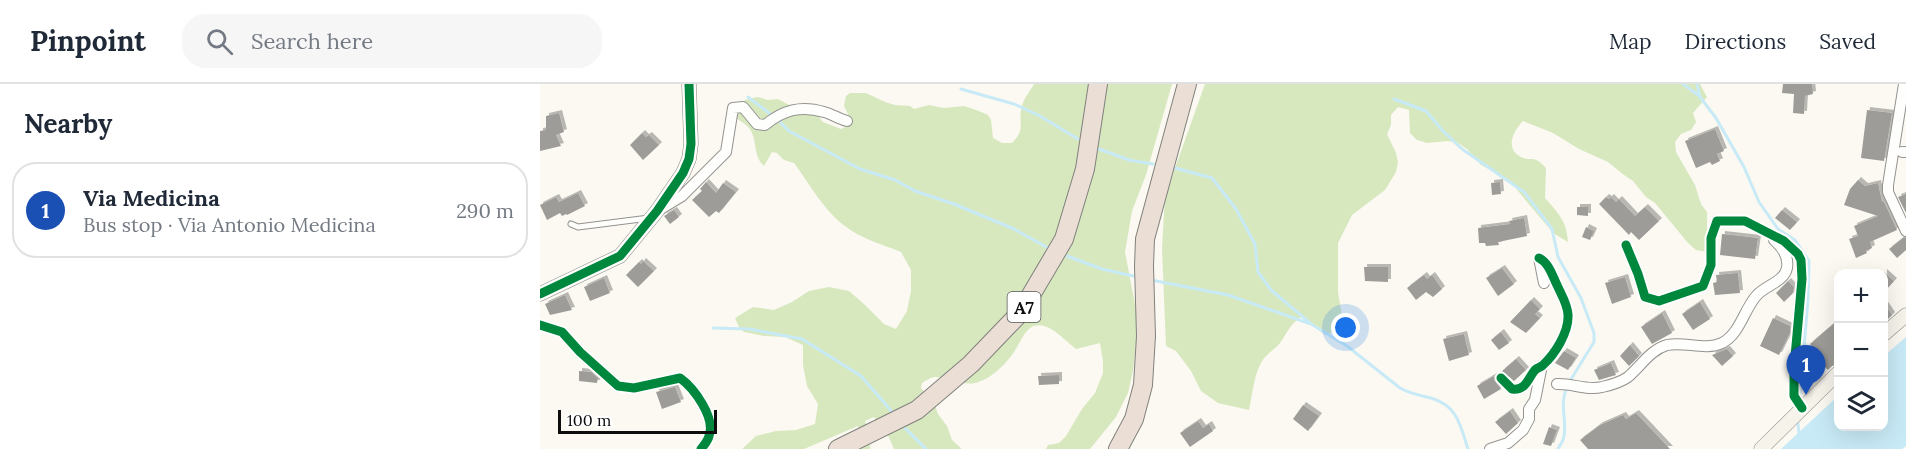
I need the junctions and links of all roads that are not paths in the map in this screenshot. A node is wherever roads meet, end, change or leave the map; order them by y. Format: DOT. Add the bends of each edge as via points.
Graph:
graph roads {
  1 [pos="689,84"];
  2 [pos="1098,84"];
  3 [pos="1187,84"];
  4 [pos="1904,84"];
  5 [pos="847,121"];
  6 [pos="654,215"];
  7 [pos="572,224"];
  8 [pos="1906,231"];
  9 [pos="1768,233"];
  10 [pos="1626,245"];
  11 [pos="1544,283"];
  12 [pos="540,294"];
  13 [pos="1906,315"];
  14 [pos="540,325"];
  15 [pos="1888,331"];
  16 [pos="1542,365"];
  17 [pos="1836,377"];
  18 [pos="1502,378"];
  19 [pos="1557,384"];
  20 [pos="1802,408"];
  21 [pos="701,449"];
  22 [pos="838,449"];
  23 [pos="1118,449"];
  24 [pos="1490,449"];
  25 [pos="1761,449"];
  1 -- 6 [label="street" via="689,159"];
  2 -- 22 [label="highway, A7" via="1085,169 1064,239 1022,312 971,364 917,410"];
  3 -- 23 [label="highway" via="1145,239 1143,385 1134,419"];
  4 -- 8 [label="street" via="1887,185"];
  5 -- 6 [label="street" via="805,108 781,113 765,125 757,124 743,107 733,108 726,152 682,196"];
  6 -- 7 [label="lane" via="578,227"];
  6 -- 12 [label="street" via="620,256"];
  9 -- 10 [label="street" via="1744,222 1717,221 1711,238 1711,265 1703,286 1659,301 1645,297"];
  9 -- 19 [label="street" via="1787,257 1786,271 1757,295 1734,333 1724,342 1711,346 1666,345 1627,377 1600,388"];
  9 -- 20 [label="street" via="1784,241 1801,260 1794,396"];
  11 -- 16 [label="street" via="1539,258 1549,268 1568,314 1564,334"];
  13 -- 15 [label="street"];
  14 -- 21 [label="street" via="562,332 618,386 634,388 680,378 689,385 711,420 710,436"];
  16 -- 18 [label="street" via="1529,382 1516,390"];
  16 -- 24 [label="street" via="1524,430 1508,443"];
  17 -- 20 [label="street"];
  20 -- 25 [label="street"];
}
